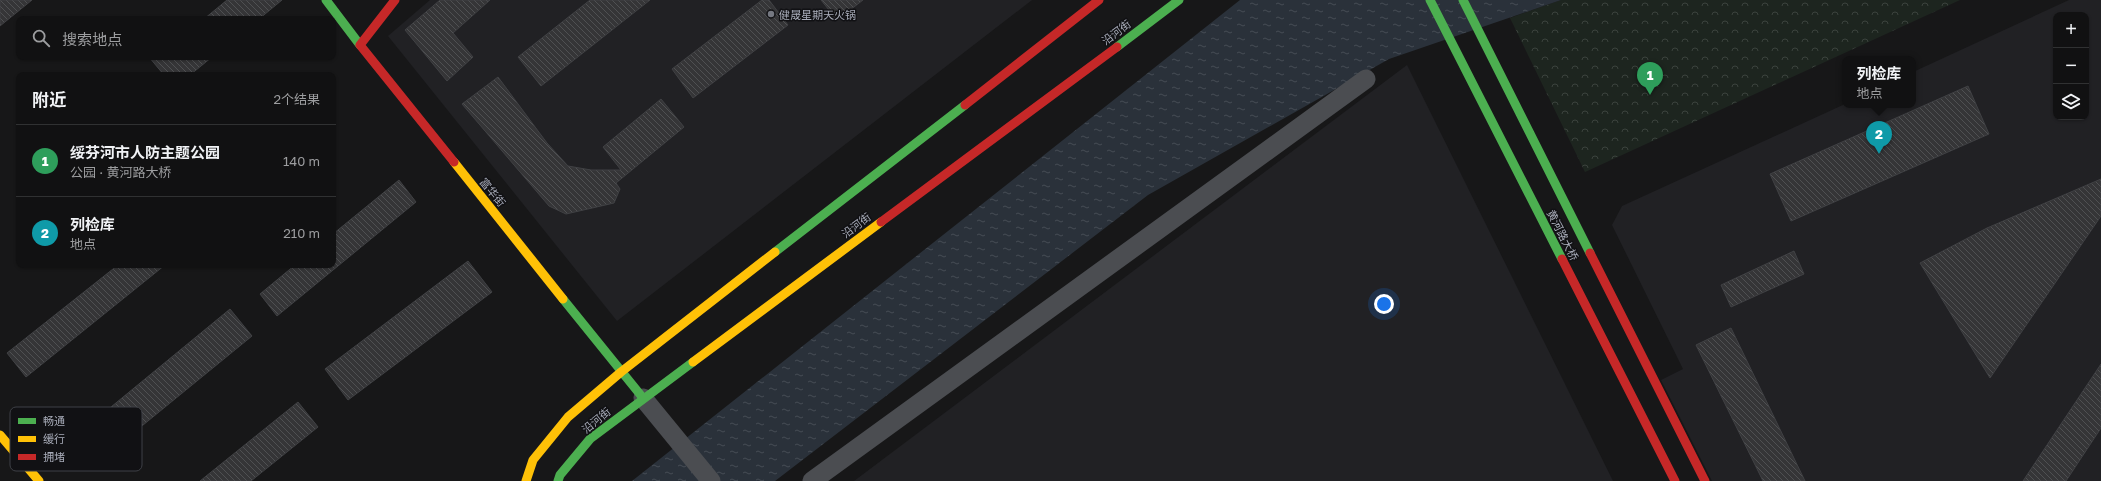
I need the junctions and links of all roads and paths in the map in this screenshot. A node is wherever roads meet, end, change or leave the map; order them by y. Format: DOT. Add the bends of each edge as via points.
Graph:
graph roads {
  1 [pos="326,0"];
  2 [pos="395,0"];
  3 [pos="1099,0"];
  4 [pos="1179,0"];
  5 [pos="1430,0"];
  6 [pos="1463,0"];
  7 [pos="360,45"];
  8 [pos="1366,79"];
  9 [pos="622,372"];
  10 [pos="643,398"];
  11 [pos="0,435"];
  12 [pos="10,447"];
  13 [pos="31,471"];
  14 [pos="39,481"];
  15 [pos="526,481"];
  16 [pos="558,481"];
  17 [pos="711,481"];
  18 [pos="812,481"];
  19 [pos="1675,481"];
  20 [pos="1705,481"];
  1 -- 7 [label="main road, 富华街"];
  2 -- 7 [label="main road"];
  3 -- 9 [label="main road, 沿河街"];
  4 -- 10 [label="main road, 沿河街"];
  5 -- 19 [label="main road, 黄河路大桥"];
  6 -- 20 [label="main road, 黄河路大桥"];
  7 -- 9 [label="main road, 富华街"];
  8 -- 18 [label="street"];
  9 -- 10 [label="main road, 富华街"];
  9 -- 15 [label="main road, 沿河街" via="568,417 533,460"];
  10 -- 16 [label="main road, 沿河街" via="590,439 560,475"];
  10 -- 17 [label="street"];
  11 -- 12 [label="main road"];
  13 -- 14 [label="main road"];
}
